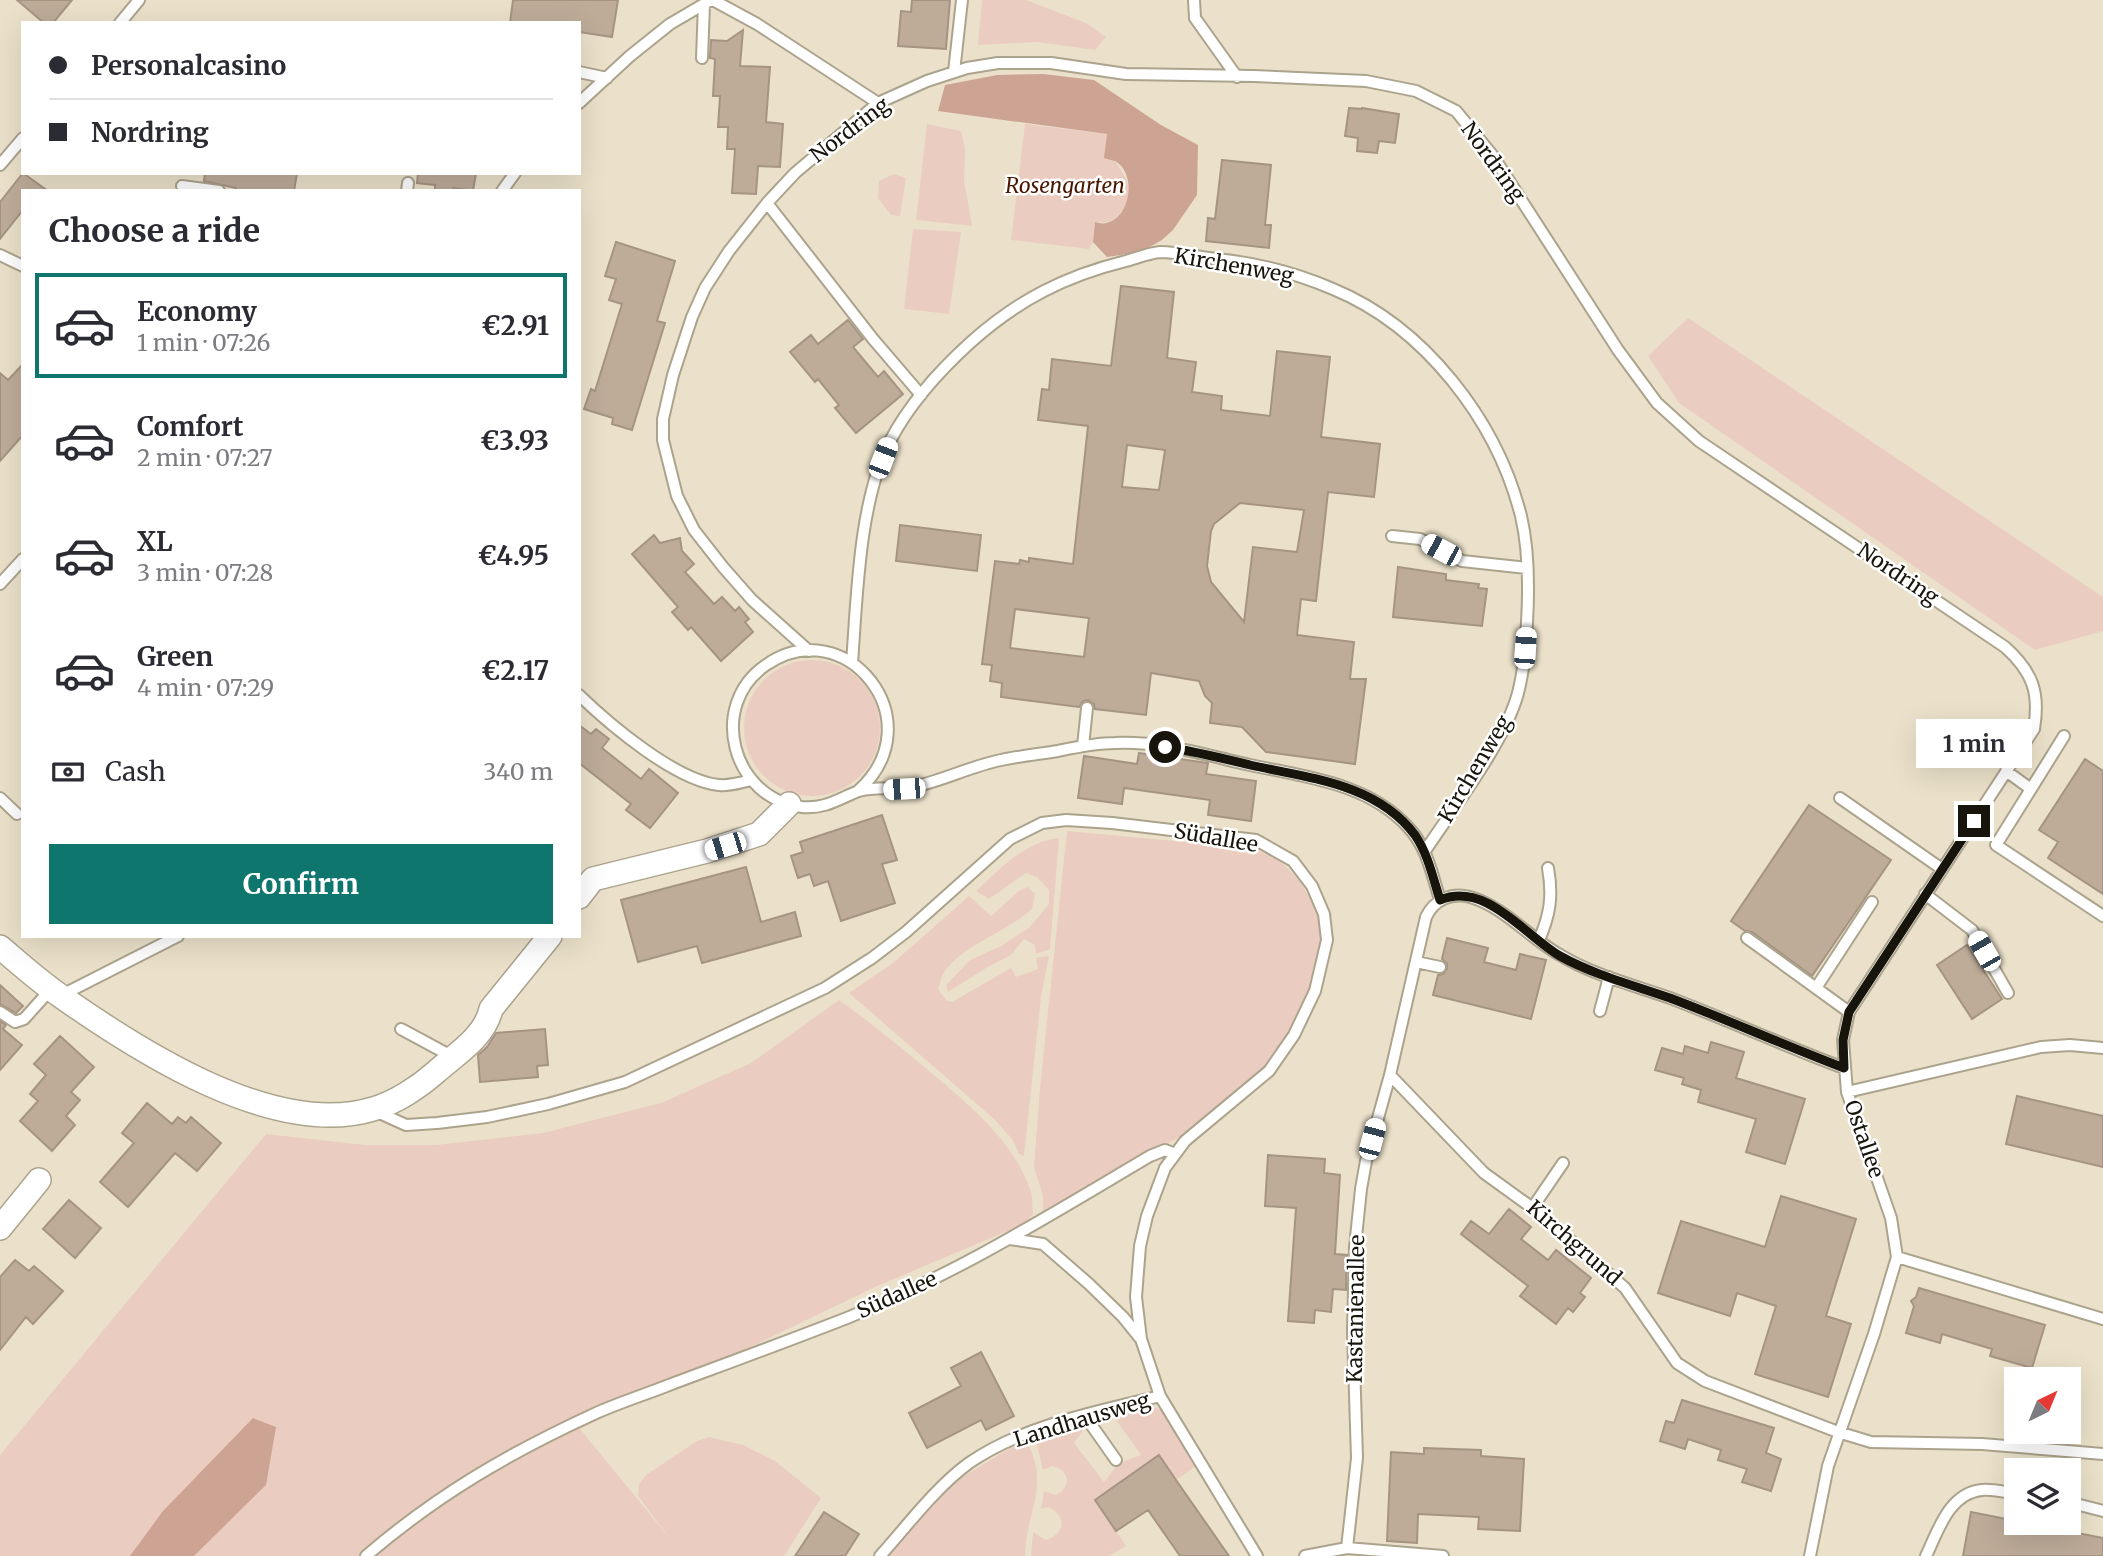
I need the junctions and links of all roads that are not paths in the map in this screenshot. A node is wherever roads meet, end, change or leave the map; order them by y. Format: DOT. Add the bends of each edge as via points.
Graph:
graph roads {
  1 [pos="139,0"];
  2 [pos="962,0"];
  3 [pos="1194,0"];
  4 [pos="709,1"];
  5 [pos="122,21"];
  6 [pos="702,58"];
  7 [pos="581,72"];
  8 [pos="954,72"];
  9 [pos="1237,77"];
  10 [pos="607,78"];
  11 [pos="581,101"];
  12 [pos="878,103"];
  13 [pos="21,140"];
  14 [pos="0,165"];
  15 [pos="182,186"];
  16 [pos="204,189"];
  17 [pos="767,203"];
  18 [pos="0,255"];
  19 [pos="21,264"];
  20 [pos="921,395"];
  21 [pos="1392,536"];
  22 [pos="21,561"];
  23 [pos="1527,568"];
  24 [pos="0,584"];
  25 [pos="809,651"];
  26 [pos="852,663"];
  27 [pos="581,697"];
  28 [pos="1087,708"];
  29 [pos="2064,736"];
  30 [pos="1083,746"];
  31 [pos="2006,771"];
  32 [pos="751,780"];
  33 [pos="2031,789"];
  34 [pos="858,791"];
  35 [pos="1840,798"];
  36 [pos="0,799"];
  37 [pos="789,804"];
  38 [pos="18,814"];
  39 [pos="1425,851"];
  40 [pos="1548,868"];
  41 [pos="1942,869"];
  42 [pos="584,884"];
  43 [pos="1926,894"];
  44 [pos="1440,900"];
  45 [pos="1872,902"];
  46 [pos="2103,916"];
  47 [pos="174,938"];
  48 [pos="548,938"];
  49 [pos="1747,939"];
  50 [pos="1539,940"];
  51 [pos="0,947"];
  52 [pos="1416,962"];
  53 [pos="1440,967"];
  54 [pos="1609,977"];
  55 [pos="1816,988"];
  56 [pos="55,993"];
  57 [pos="2008,993"];
  58 [pos="1600,1011"];
  59 [pos="0,1012"];
  60 [pos="1849,1012"];
  61 [pos="401,1029"];
  62 [pos="2103,1048"];
  63 [pos="454,1056"];
  64 [pos="1844,1068"];
  65 [pos="1390,1075"];
  66 [pos="1847,1092"];
  67 [pos="373,1110"];
  68 [pos="1175,1154"];
  69 [pos="1563,1163"];
  70 [pos="39,1180"];
  71 [pos="1533,1208"];
  72 [pos="0,1227"];
  73 [pos="1010,1239"];
  74 [pos="1897,1257"];
  75 [pos="2103,1319"];
  76 [pos="1141,1339"];
  77 [pos="1160,1396"];
  78 [pos="1085,1416"];
  79 [pos="1838,1432"];
  80 [pos="2103,1454"];
  81 [pos="1116,1460"];
  82 [pos="2004,1492"];
  83 [pos="2081,1505"];
  84 [pos="2103,1511"];
  85 [pos="1348,1548"];
  86 [pos="366,1556"];
  87 [pos="880,1556"];
  88 [pos="1257,1556"];
  89 [pos="1306,1556"];
  90 [pos="1443,1556"];
  91 [pos="1810,1556"];
  92 [pos="1926,1556"];
  1 -- 5 [label="lane"];
  2 -- 8 [label="lane"];
  3 -- 9 [label="lane" via="1195,18"];
  4 -- 6 [label="lane"];
  4 -- 10 [label="lane" via="670,24"];
  4 -- 12 [label="lane" via="757,24"];
  7 -- 10 [label="lane"];
  8 -- 9 [label="lane, Nordring" via="998,63 1051,63 1126,74"];
  8 -- 12 [label="lane, Nordring"];
  9 -- 31 [label="lane, Nordring" via="1366,81 1416,91 1456,111 1493,156 1657,403 1699,441 2019,659 2029,673 2038,709 2034,729"];
  10 -- 11 [label="lane"];
  12 -- 17 [label="lane, Nordring" via="795,173"];
  13 -- 14 [label="lane"];
  15 -- 16 [label="lane"];
  17 -- 20 [label="lane"];
  17 -- 25 [label="lane, Nordring" via="729,251 692,317 673,375 663,440 677,496 694,530 752,600"];
  18 -- 19 [label="lane"];
  20 -- 23 [label="lane, Kirchenweg" via="945,365 990,325 1041,290 1096,268 1159,252 1269,268 1335,289 1379,314 1451,378 1493,444 1509,480 1521,518"];
  20 -- 26 [label="lane, Kirchenweg" via="890,440 867,509"];
  21 -- 23 [label="lane" via="1420,539 1462,561"];
  22 -- 24 [label="lane"];
  23 -- 39 [label="lane, Kirchenweg" via="1529,592 1518,694 1500,736"];
  25 -- 26 [label="lane"];
  25 -- 32 [label="lane" via="788,654 765,665 740,695 733,718 733,743"];
  26 -- 34 [label="lane" via="877,690 888,724 882,762"];
  27 -- 32 [label="lane" via="635,744 676,768 719,785"];
  28 -- 30 [label="lane"];
  29 -- 33 [label="lane"];
  30 -- 34 [label="lane" via="1001,760 918,786"];
  30 -- 39 [label="lane" via="1117,743 1179,749 1349,788 1388,809"];
  31 -- 33 [label="lane"];
  31 -- 41 [label="lane, Nordring"];
  32 -- 37 [label="lane"];
  33 -- 46 [label="lane" via="1996,845"];
  34 -- 37 [label="lane" via="823,806"];
  35 -- 41 [label="lane"];
  36 -- 38 [label="lane"];
  37 -- 42 [label="street" via="759,834"];
  39 -- 44 [label="lane"];
  40 -- 50 [label="lane" via="1551,906"];
  41 -- 43 [label="lane, Nordring"];
  43 -- 57 [label="lane" via="1972,930"];
  43 -- 60 [label="lane, Nordring"];
  44 -- 50 [label="lane" via="1468,896 1490,905"];
  44 -- 52 [label="lane" via="1426,916"];
  45 -- 55 [label="lane"];
  47 -- 56 [label="lane"];
  48 -- 63 [label="street" via="491,1009 488,1022"];
  49 -- 55 [label="lane"];
  50 -- 54 [label="lane" via="1559,955"];
  51 -- 56 [label="street"];
  52 -- 53 [label="lane"];
  52 -- 65 [label="lane"];
  54 -- 58 [label="lane"];
  54 -- 64 [label="lane"];
  55 -- 60 [label="lane"];
  56 -- 59 [label="lane" via="24,1019 15,1022"];
  56 -- 67 [label="street" via="148,1053 244,1099 310,1115"];
  60 -- 64 [label="lane, Nordring"];
  61 -- 63 [label="lane"];
  62 -- 66 [label="lane" via="2041,1047"];
  63 -- 67 [label="street" via="404,1095"];
  64 -- 66 [label="lane, Ostallee"];
  65 -- 71 [label="lane, Kirchgrund" via="1484,1173"];
  65 -- 85 [label="lane, Kastanienallee" via="1366,1161 1355,1247 1357,1458"];
  66 -- 74 [label="lane, Ostallee" via="1891,1217"];
  67 -- 68 [label="lane, Südallee" via="406,1125 437,1124 499,1115 625,1082 825,988 906,932 1010,839 1042,823 1066,820 1256,840 1293,860 1324,914 1326,940 1315,991 1294,1035 1269,1071"];
  68 -- 73 [label="lane, Südallee" via="1165,1150 1150,1156"];
  68 -- 76 [label="lane" via="1154,1191 1140,1246 1136,1297"];
  69 -- 71 [label="lane"];
  70 -- 72 [label="street"];
  71 -- 79 [label="lane, Kirchgrund" via="1625,1288 1685,1370 1724,1390"];
  73 -- 76 [label="lane" via="1043,1244"];
  73 -- 86 [label="lane, Südallee" via="848,1317 596,1413 503,1459 442,1496"];
  74 -- 75 [label="lane"];
  74 -- 79 [label="lane, Ostallee"];
  76 -- 77 [label="lane"];
  77 -- 78 [label="lane, Landhausweg"];
  77 -- 88 [label="lane"];
  78 -- 81 [label="lane"];
  78 -- 87 [label="lane, Landhausweg" via="1028,1433 970,1463"];
  79 -- 80 [label="lane, Kirchgrund" via="1871,1442 1982,1444"];
  79 -- 91 [label="lane, Ostallee"];
  82 -- 92 [label="lane" via="1967,1493 1951,1507"];
  83 -- 84 [label="lane"];
  85 -- 89 [label="lane"];
  85 -- 90 [label="lane"];
}
